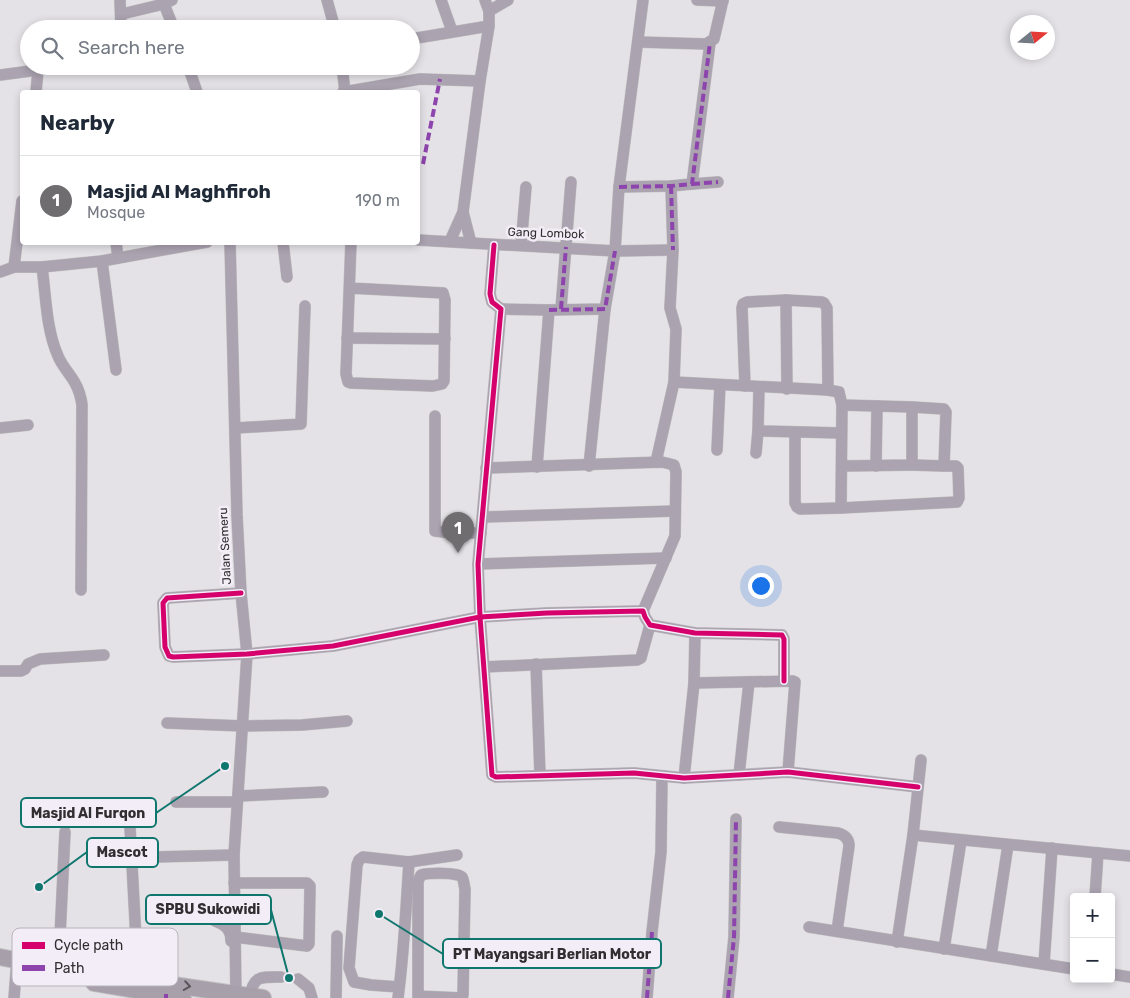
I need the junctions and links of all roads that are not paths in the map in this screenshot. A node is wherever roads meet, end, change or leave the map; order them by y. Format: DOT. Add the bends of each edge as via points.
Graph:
graph roads {
  1 [pos="120,0"];
  2 [pos="327,0"];
  3 [pos="441,0"];
  4 [pos="508,0"];
  5 [pos="643,0"];
  6 [pos="697,0"];
  7 [pos="723,1"];
  8 [pos="168,2"];
  9 [pos="487,5"];
  10 [pos="122,14"];
  11 [pos="122,20"];
  12 [pos="172,20"];
  13 [pos="332,20"];
  14 [pos="489,26"];
  15 [pos="452,31"];
  16 [pos="420,36"];
  17 [pos="638,42"];
  18 [pos="710,43"];
  19 [pos="20,72"];
  20 [pos="0,75"];
  21 [pos="38,75"];
  22 [pos="191,75"];
  23 [pos="343,75"];
  24 [pos="480,81"];
  25 [pos="36,90"];
  26 [pos="196,90"];
  27 [pos="344,90"];
  28 [pos="356,90"];
  29 [pos="571,182"];
  30 [pos="718,182"];
  31 [pos="692,184"];
  32 [pos="671,186"];
  33 [pos="526,187"];
  34 [pos="619,187"];
  35 [pos="463,212"];
  36 [pos="20,218"];
  37 [pos="420,240"];
  38 [pos="450,241"];
  39 [pos="471,242"];
  40 [pos="116,245"];
  41 [pos="185,245"];
  42 [pos="230,245"];
  43 [pos="283,245"];
  44 [pos="351,245"];
  45 [pos="494,245"];
  46 [pos="521,245"];
  47 [pos="566,247"];
  48 [pos="615,250"];
  49 [pos="673,250"];
  50 [pos="118,258"];
  51 [pos="102,261"];
  52 [pos="14,267"];
  53 [pos="42,267"];
  54 [pos="0,272"];
  55 [pos="286,277"];
  56 [pos="350,288"];
  57 [pos="786,300"];
  58 [pos="305,306"];
  59 [pos="561,308"];
  60 [pos="605,309"];
  61 [pos="500,310"];
  62 [pos="549,310"];
  63 [pos="347,338"];
  64 [pos="445,339"];
  65 [pos="116,370"];
  66 [pos="674,382"];
  67 [pos="711,385"];
  68 [pos="745,386"];
  69 [pos="759,387"];
  70 [pos="787,389"];
  71 [pos="828,390"];
  72 [pos="842,405"];
  73 [pos="877,406"];
  74 [pos="912,406"];
  75 [pos="435,416"];
  76 [pos="28,425"];
  77 [pos="0,428"];
  78 [pos="236,428"];
  79 [pos="758,432"];
  80 [pos="795,433"];
  81 [pos="841,433"];
  82 [pos="717,450"];
  83 [pos="756,453"];
  84 [pos="656,462"];
  85 [pos="589,466"];
  86 [pos="842,466"];
  87 [pos="876,466"];
  88 [pos="912,466"];
  89 [pos="944,466"];
  90 [pos="537,467"];
  91 [pos="486,468"];
  92 [pos="841,508"];
  93 [pos="675,511"];
  94 [pos="483,517"];
  95 [pos="481,533"];
  96 [pos="666,558"];
  97 [pos="478,564"];
  98 [pos="81,590"];
  99 [pos="241,593"];
  100 [pos="643,611"];
  101 [pos="480,618"];
  102 [pos="650,625"];
  103 [pos="695,633"];
  104 [pos="247,654"];
  105 [pos="104,655"];
  106 [pos="536,664"];
  107 [pos="484,666"];
  108 [pos="0,671"];
  109 [pos="784,681"];
  110 [pos="694,682"];
  111 [pos="749,682"];
  112 [pos="347,721"];
  113 [pos="167,723"];
  114 [pos="243,726"];
  115 [pos="921,760"];
  116 [pos="788,772"];
  117 [pos="540,774"];
  118 [pos="739,775"];
  119 [pos="662,776"];
  120 [pos="684,778"];
  121 [pos="918,787"];
  122 [pos="323,792"];
  123 [pos="238,799"];
  124 [pos="176,802"];
  125 [pos="129,808"];
  126 [pos="736,818"];
  127 [pos="779,827"];
  128 [pos="64,832"];
  129 [pos="913,835"];
  130 [pos="961,841"];
  131 [pos="1008,845"];
  132 [pos="1052,848"];
  133 [pos="1098,853"];
  134 [pos="234,855"];
  135 [pos="457,855"];
  136 [pos="1130,856"];
  137 [pos="154,857"];
  138 [pos="409,862"];
  139 [pos="234,883"];
  140 [pos="1095,893"];
  141 [pos="215,921"];
  142 [pos="809,927"];
  143 [pos="60,928"];
  144 [pos="135,928"];
  145 [pos="837,931"];
  146 [pos="337,936"];
  147 [pos="235,937"];
  148 [pos="897,942"];
  149 [pos="944,949"];
  150 [pos="990,956"];
  151 [pos="0,957"];
  152 [pos="1044,964"];
  153 [pos="11,966"];
  154 [pos="1070,968"];
  155 [pos="1115,975"];
  156 [pos="281,977"];
  157 [pos="1130,977"];
  158 [pos="298,979"];
  159 [pos="178,985"];
  160 [pos="119,986"];
  161 [pos="399,992"];
  162 [pos="166,996"];
  163 [pos="244,996"];
  164 [pos="418,997"];
  165 [pos="184,998"];
  166 [pos="312,998"];
  167 [pos="336,998"];
  168 [pos="648,998"];
  169 [pos="728,998"];
  1 -- 10 [label="street"];
  2 -- 13 [label="street"];
  3 -- 15 [label="street"];
  4 -- 9 [label="street"];
  5 -- 17 [label="street"];
  6 -- 7 [label="street"];
  7 -- 18 [label="street" via="714,39"];
  8 -- 10 [label="street"];
  8 -- 12 [label="street"];
  9 -- 14 [label="street"];
  10 -- 11 [label="street"];
  14 -- 15 [label="street"];
  14 -- 24 [label="street"];
  15 -- 16 [label="street"];
  17 -- 18 [label="street"];
  17 -- 34 [label="street"];
  18 -- 31 [label="street"];
  19 -- 20 [label="street"];
  21 -- 25 [label="street"];
  22 -- 26 [label="street"];
  23 -- 27 [label="street"];
  24 -- 28 [label="street" via="420,79"];
  24 -- 35 [label="street"];
  29 -- 47 [label="street"];
  30 -- 31 [label="street"];
  31 -- 32 [label="street"];
  32 -- 34 [label="street"];
  32 -- 49 [label="street"];
  33 -- 46 [label="street"];
  34 -- 48 [label="street"];
  35 -- 38 [label="street"];
  35 -- 39 [label="street"];
  36 -- 52 [label="street"];
  37 -- 38 [label="street, Gang Lombok"];
  38 -- 39 [label="street, Gang Lombok"];
  39 -- 45 [label="street, Gang Lombok"];
  40 -- 50 [label="street"];
  41 -- 50 [label="street"];
  42 -- 78 [label="street, Jalan Semeru"];
  43 -- 55 [label="street"];
  44 -- 56 [label="street"];
  45 -- 46 [label="street, Gang Lombok"];
  45 -- 61 [label="street" via="490,294 492,302"];
  46 -- 47 [label="street, Gang Lombok"];
  47 -- 48 [label="street, Gang Lombok"];
  47 -- 59 [label="street"];
  48 -- 49 [label="street, Gang Lombok"];
  48 -- 60 [label="street"];
  49 -- 66 [label="street" via="670,308 676,330"];
  50 -- 51 [label="street"];
  51 -- 53 [label="street"];
  51 -- 65 [label="street"];
  52 -- 53 [label="street"];
  52 -- 54 [label="street"];
  53 -- 98 [label="street" via="55,349 75,382 82,405"];
  56 -- 63 [label="street"];
  56 -- 64 [label="street" via="443,293"];
  57 -- 68 [label="street" via="743,304"];
  57 -- 70 [label="street"];
  57 -- 71 [label="street" via="826,305"];
  58 -- 78 [label="street" via="301,424"];
  59 -- 60 [label="street"];
  59 -- 62 [label="street"];
  60 -- 85 [label="street"];
  61 -- 62 [label="street"];
  61 -- 91 [label="street"];
  62 -- 90 [label="street"];
  63 -- 64 [label="street"];
  63 -- 64 [label="street" via="348,382 433,386 444,381"];
  66 -- 67 [label="street"];
  66 -- 84 [label="street"];
  67 -- 68 [label="street"];
  67 -- 82 [label="street"];
  68 -- 69 [label="street"];
  69 -- 70 [label="street"];
  69 -- 79 [label="street"];
  70 -- 71 [label="street"];
  71 -- 72 [label="street" via="840,393"];
  72 -- 73 [label="street"];
  72 -- 81 [label="street"];
  73 -- 74 [label="street"];
  73 -- 87 [label="street"];
  74 -- 88 [label="street"];
  74 -- 89 [label="street" via="944,409 946,412"];
  75 -- 95 [label="street" via="435,531"];
  76 -- 77 [label="street"];
  78 -- 99 [label="street, Jalan Semeru"];
  79 -- 80 [label="street"];
  79 -- 83 [label="street"];
  80 -- 81 [label="street"];
  80 -- 92 [label="street" via="797,507"];
  81 -- 86 [label="street"];
  84 -- 85 [label="street"];
  84 -- 93 [label="street" via="670,463 675,469"];
  85 -- 90 [label="street"];
  86 -- 87 [label="street"];
  86 -- 92 [label="street"];
  87 -- 88 [label="street"];
  88 -- 89 [label="street"];
  89 -- 92 [label="street" via="958,468 957,502"];
  90 -- 91 [label="street"];
  91 -- 94 [label="street"];
  93 -- 94 [label="street"];
  93 -- 96 [label="street" via="675,536"];
  94 -- 95 [label="street"];
  95 -- 97 [label="street"];
  96 -- 97 [label="street"];
  96 -- 100 [label="street"];
  97 -- 101 [label="street"];
  99 -- 104 [label="street, Jalan Semeru"];
  99 -- 104 [label="street" via="167,598 164,604 165,647 173,657"];
  100 -- 101 [label="street"];
  100 -- 102 [label="street"];
  101 -- 104 [label="street" via="333,646"];
  101 -- 107 [label="street"];
  102 -- 103 [label="street"];
  102 -- 106 [label="street" via="641,658 637,660"];
  103 -- 109 [label="street" via="782,635"];
  103 -- 110 [label="street"];
  104 -- 114 [label="street, Jalan Semeru"];
  105 -- 108 [label="street" via="40,659 21,671"];
  106 -- 107 [label="street"];
  106 -- 117 [label="street"];
  107 -- 117 [label="street" via="491,772 496,777"];
  109 -- 111 [label="street"];
  109 -- 116 [label="street" via="793,681 796,685"];
  110 -- 111 [label="street"];
  110 -- 120 [label="street"];
  111 -- 118 [label="street"];
  112 -- 114 [label="street"];
  113 -- 114 [label="street"];
  114 -- 123 [label="street, Jalan Semeru"];
  115 -- 121 [label="street"];
  116 -- 118 [label="street"];
  116 -- 121 [label="street"];
  117 -- 119 [label="street" via="634,773"];
  118 -- 120 [label="street"];
  119 -- 120 [label="street"];
  119 -- 168 [label="street" via="661,852"];
  121 -- 129 [label="street"];
  122 -- 123 [label="street"];
  123 -- 124 [label="street"];
  123 -- 134 [label="street, Jalan Semeru"];
  125 -- 144 [label="street"];
  126 -- 169 [label="street" via="734,937"];
  127 -- 145 [label="street" via="838,834 848,840"];
  128 -- 143 [label="street"];
  129 -- 130 [label="street"];
  129 -- 148 [label="street"];
  130 -- 131 [label="street"];
  130 -- 149 [label="street"];
  131 -- 132 [label="street"];
  131 -- 150 [label="street"];
  132 -- 133 [label="street"];
  132 -- 152 [label="street"];
  133 -- 136 [label="street"];
  133 -- 140 [label="street"];
  134 -- 137 [label="street"];
  134 -- 139 [label="street, Jalan Semeru"];
  135 -- 138 [label="street"];
  138 -- 161 [label="street"];
  138 -- 161 [label="street" via="364,857 359,860 349,968 354,982"];
  139 -- 147 [label="street, Jalan Semeru"];
  139 -- 147 [label="street" via="307,883 310,886 310,944"];
  141 -- 163 [label="street" via="225,925 231,935"];
  142 -- 145 [label="street"];
  145 -- 148 [label="street"];
  146 -- 167 [label="street"];
  147 -- 163 [label="street, Jalan Semeru"];
  148 -- 149 [label="street"];
  149 -- 150 [label="street"];
  150 -- 152 [label="street"];
  151 -- 153 [label="highway"];
  152 -- 154 [label="street"];
  155 -- 157 [label="street"];
  156 -- 163 [label="street" via="261,977"];
  158 -- 166 [label="street" via="309,988"];
  159 -- 163 [label="highway, one-way"];
  160 -- 162 [label="highway"];
  162 -- 165 [label="highway"];
  164 -- 164 [label="street" via="418,881 421,875 428,873 457,874 463,879 465,889 463,995 461,998"];
}
